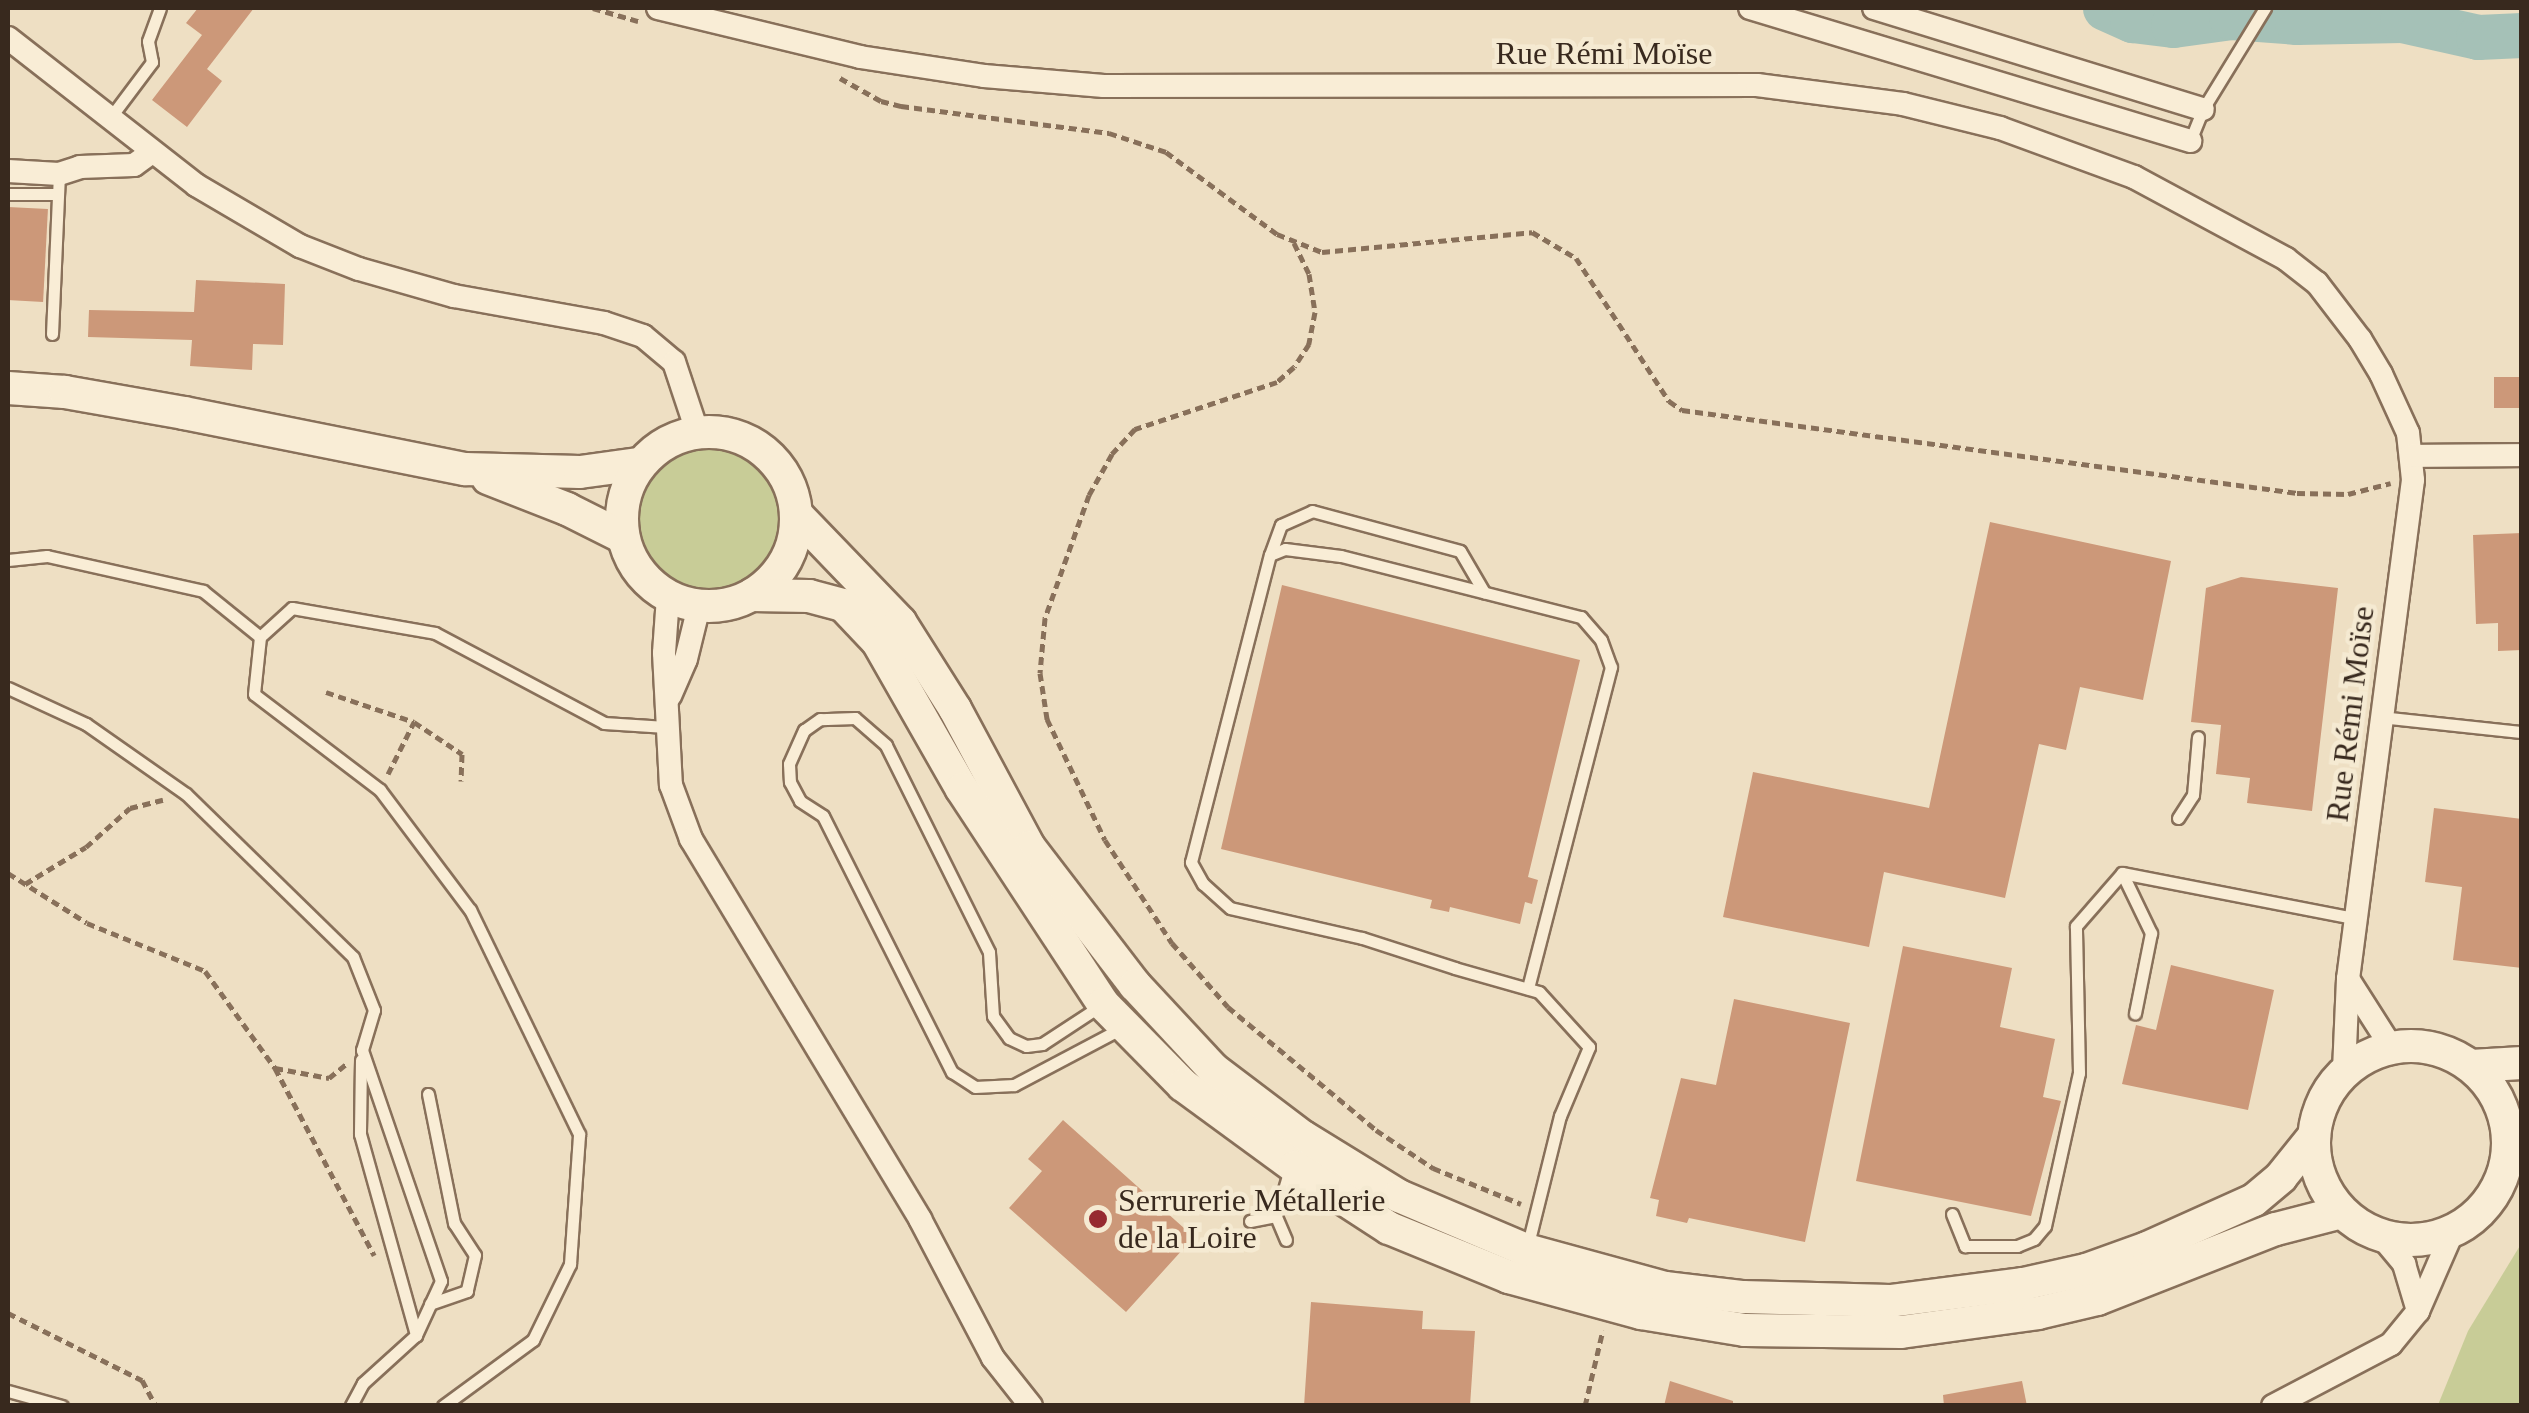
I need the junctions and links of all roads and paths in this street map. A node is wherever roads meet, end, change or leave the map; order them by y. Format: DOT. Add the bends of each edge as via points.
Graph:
graph roads {
  1 [pos="160,8"];
  2 [pos="658,8"];
  3 [pos="1750,8"];
  4 [pos="1874,8"];
  5 [pos="2265,8"];
  6 [pos="8,38"];
  7 [pos="2204,109"];
  8 [pos="110,118"];
  9 [pos="1130,140"];
  10 [pos="2190,140"];
  11 [pos="152,152"];
  12 [pos="8,172"];
  13 [pos="58,184"];
  14 [pos="8,194"];
  15 [pos="52,334"];
  16 [pos="8,388"];
  17 [pos="698,432"];
  18 [pos="2522,455"];
  19 [pos="2411,456"];
  20 [pos="640,464"];
  21 [pos="465,469"];
  22 [pos="2413,480"];
  23 [pos="797,515"];
  24 [pos="623,537"];
  25 [pos="1270,555"];
  26 [pos="8,560"];
  27 [pos="1484,592"];
  28 [pos="752,596"];
  29 [pos="684,602"];
  30 [pos="260,638"];
  31 [pos="8,688"];
  32 [pos="326,692"];
  33 [pos="669,700"];
  34 [pos="2381,716"];
  35 [pos="414,722"];
  36 [pos="666,728"];
  37 [pos="2522,732"];
  38 [pos="2198,737"];
  39 [pos="460,781"];
  40 [pos="380,790"];
  41 [pos="186,794"];
  42 [pos="2178,818"];
  43 [pos="2122,873"];
  44 [pos="8,874"];
  45 [pos="24,884"];
  46 [pos="2358,919"];
  47 [pos="2348,979"];
  48 [pos="1528,988"];
  49 [pos="2134,1013"];
  50 [pos="1114,1015"];
  51 [pos="2392,1048"];
  52 [pos="362,1050"];
  53 [pos="2522,1063"];
  54 [pos="2471,1066"];
  55 [pos="275,1068"];
  56 [pos="2344,1072"];
  57 [pos="428,1094"];
  58 [pos="2515,1130"];
  59 [pos="2314,1136"];
  60 [pos="1292,1165"];
  61 [pos="2342,1212"];
  62 [pos="1952,1214"];
  63 [pos="1276,1216"];
  64 [pos="1250,1221"];
  65 [pos="2453,1231"];
  66 [pos="2380,1235"];
  67 [pos="1286,1240"];
  68 [pos="1526,1250"];
  69 [pos="381,1268"];
  70 [pos="430,1304"];
  71 [pos="2418,1311"];
  72 [pos="8,1313"];
  73 [pos="1606,1318"];
  74 [pos="416,1335"];
  75 [pos="8,1391"];
  76 [pos="62,1406"];
  77 [pos="156,1406"];
  78 [pos="352,1406"];
  79 [pos="443,1406"];
  80 [pos="1031,1406"];
  81 [pos="1585,1406"];
  82 [pos="2274,1406"];
  1 -- 8 [label="lane" via="148,40 152,62"];
  2 -- 19 [label="street, Rue Rémi Moïse" via="843,53 984,76 1104,86 1758,85 1903,104 2000,128 2134,177 2286,259 2316,284 2360,339 2408,432"];
  3 -- 10 [label="street"];
  4 -- 7 [label="street"];
  5 -- 7 [label="lane"];
  6 -- 8 [label="street"];
  7 -- 10 [label="lane"];
  8 -- 11 [label="street"];
  9 -- 22 [label="path" via="1166,152 1277,234 1322,252 1532,232 1556,243 1576,258 1682,410 2297,493 2348,494"];
  11 -- 13 [label="street" via="134,165 80,167"];
  11 -- 17 [label="street" via="241,215 359,269 643,336 674,362"];
  12 -- 13 [label="street"];
  13 -- 14 [label="lane"];
  13 -- 15 [label="lane"];
  16 -- 21 [label="main road" via="184,413"];
  17 -- 20 [label="main road" via="665,442"];
  17 -- 23 [label="main road" via="726,432 754,443 791,487"];
  18 -- 19 [label="street"];
  19 -- 22 [label="street, Rue Rémi Moïse"];
  20 -- 21 [label="main road" via="580,472"];
  20 -- 24 [label="main road" via="626,487"];
  21 -- 24 [label="main road"];
  22 -- 34 [label="street, Rue Rémi Moïse"];
  23 -- 28 [label="main road" via="792,547 777,575"];
  23 -- 68 [label="main road" via="900,622 1029,847 1135,985 1213,1068 1302,1138 1399,1196"];
  24 -- 29 [label="main road" via="632,561"];
  25 -- 27 [label="lane" via="1285,550 1341,556"];
  25 -- 27 [label="lane" via="1281,525 1312,511 1460,551"];
  25 -- 48 [label="lane" via="1191,862 1202,884 1230,908 1362,938"];
  26 -- 30 [label="lane" via="47,556 203,591"];
  27 -- 48 [label="lane" via="1582,617 1611,667"];
  28 -- 29 [label="main road"];
  28 -- 50 [label="main road" via="809,596 843,605 878,642 962,788"];
  29 -- 33 [label="street" via="686,660"];
  29 -- 33 [label="street" via="664,653"];
  30 -- 36 [label="lane" via="292,608 435,633 604,723"];
  30 -- 40 [label="lane" via="254,694"];
  31 -- 41 [label="lane" via="86,724"];
  32 -- 35 [label="path"];
  33 -- 36 [label="street"];
  34 -- 37 [label="lane"];
  34 -- 46 [label="street, Rue Rémi Moïse"];
  35 -- 39 [label="path" via="462,754"];
  35 -- 40 [label="path"];
  36 -- 80 [label="street" via="671,784 692,840 920,1219 993,1358"];
  38 -- 42 [label="lane" via="2193,794"];
  40 -- 79 [label="lane" via="470,910 579,1134 570,1264 533,1340"];
  41 -- 45 [label="path" via="130,808 86,847"];
  41 -- 52 [label="lane" via="353,956 374,1010"];
  43 -- 46 [label="lane"];
  43 -- 49 [label="lane" via="2151,934"];
  43 -- 62 [label="lane" via="2076,926 2079,1074 2045,1226 2017,1246 1965,1246"];
  44 -- 45 [label="path"];
  45 -- 55 [label="path" via="87,924 205,971"];
  46 -- 47 [label="street, Rue Rémi Moïse"];
  47 -- 51 [label="street"];
  47 -- 56 [label="street, Rue Rémi Moïse"];
  48 -- 68 [label="lane" via="1590,1047 1560,1116"];
  50 -- 50 [label="lane" via="1042,1044 1009,1038 993,1016 989,952 886,746 856,718 820,719 804,730 794,746 790,782 800,800 823,816 952,1072 975,1088 1014,1085"];
  50 -- 60 [label="main road" via="1184,1085"];
  51 -- 54 [label="main road" via="2446,1052"];
  51 -- 56 [label="main road"];
  52 -- 55 [label="path" via="329,1078"];
  52 -- 70 [label="lane" via="441,1280"];
  52 -- 74 [label="lane" via="360,1134"];
  53 -- 54 [label="main road"];
  54 -- 58 [label="main road"];
  55 -- 69 [label="path"];
  56 -- 59 [label="main road" via="2329,1090"];
  57 -- 70 [label="lane" via="454,1223 475,1256 467,1290"];
  58 -- 65 [label="main road" via="2494,1193"];
  59 -- 61 [label="main road" via="2325,1190"];
  59 -- 68 [label="main road" via="2254,1200 2147,1248 2023,1284 1890,1301 1743,1297 1665,1288"];
  60 -- 61 [label="main road" via="1389,1228 1509,1277 1641,1313 1746,1330 1901,1332 2038,1313 2156,1280 2276,1229"];
  60 -- 63 [label="lane"];
  61 -- 66 [label="main road"];
  63 -- 64 [label="lane"];
  63 -- 67 [label="lane"];
  65 -- 66 [label="main road" via="2430,1239"];
  65 -- 71 [label="street"];
  66 -- 71 [label="street" via="2404,1264"];
  70 -- 74 [label="lane"];
  71 -- 82 [label="street" via="2391,1344"];
  72 -- 77 [label="path" via="142,1380"];
  73 -- 81 [label="path"];
  74 -- 78 [label="lane" via="363,1383"];
  75 -- 76 [label="lane"];
}
